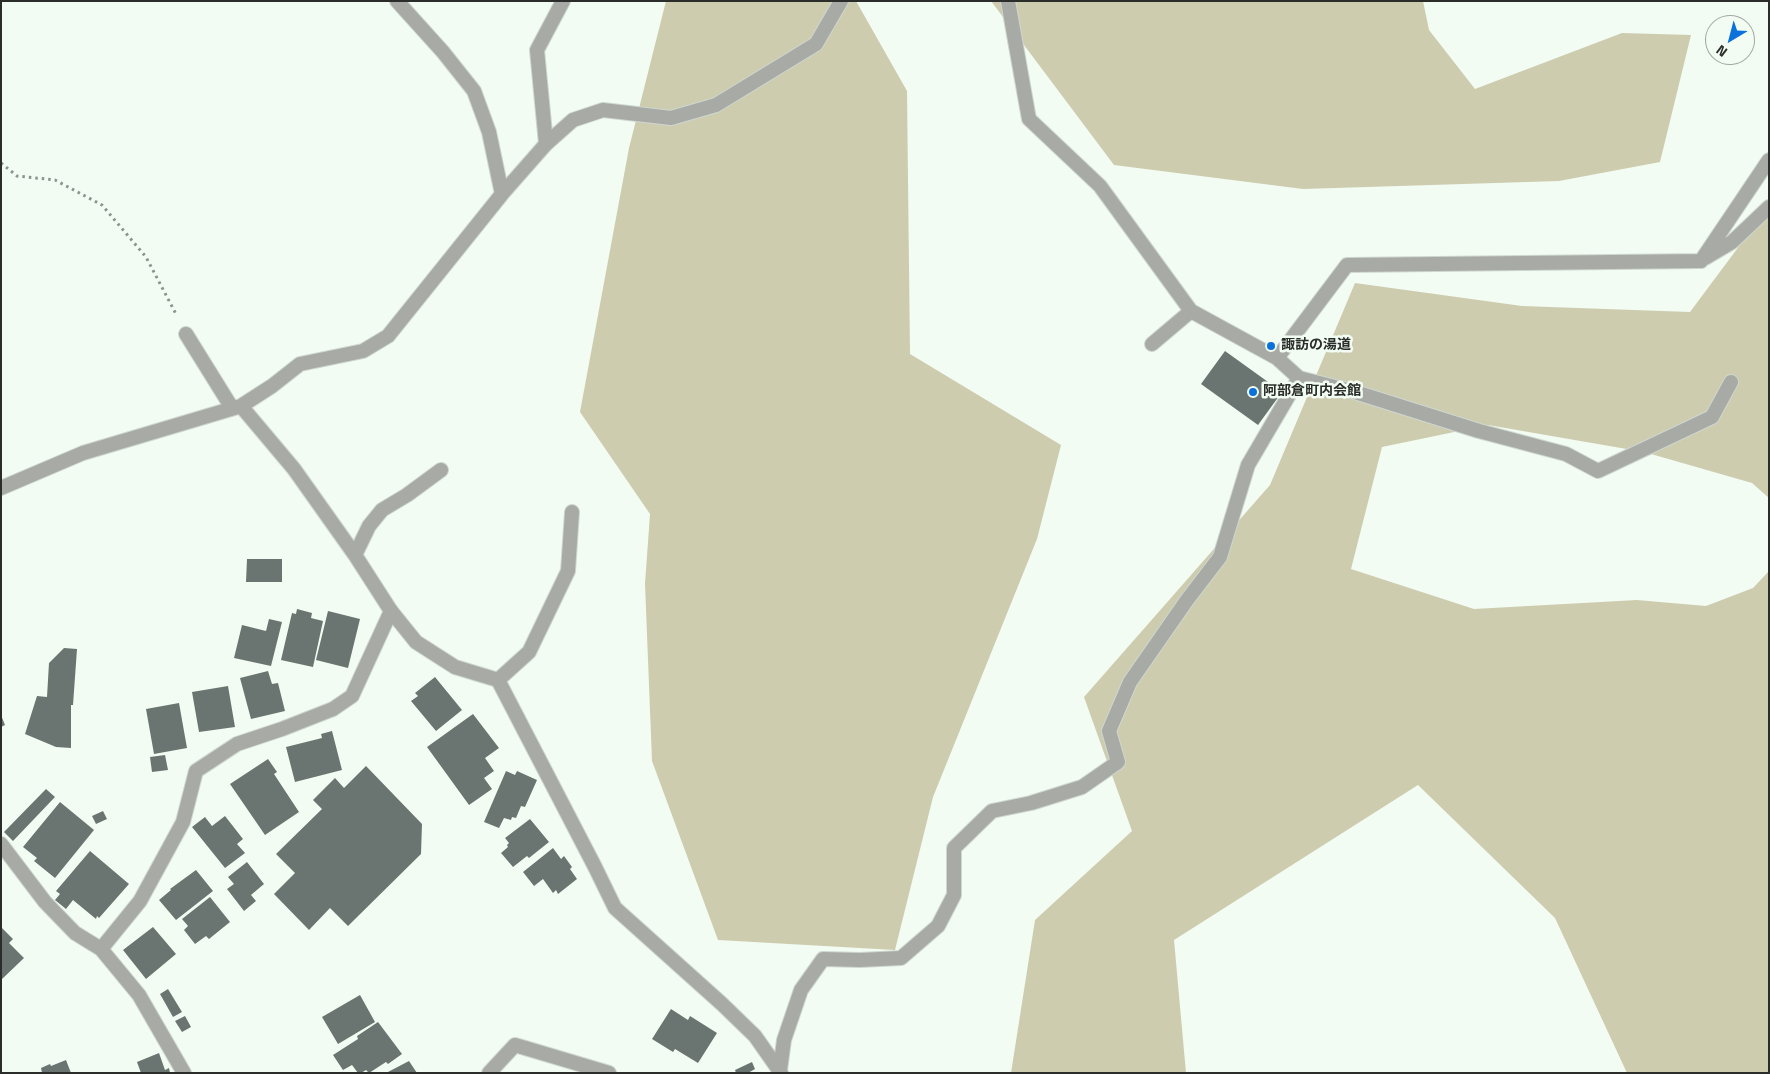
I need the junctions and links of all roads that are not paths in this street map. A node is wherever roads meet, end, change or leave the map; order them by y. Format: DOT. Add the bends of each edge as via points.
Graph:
graph roads {
  1 [pos="397,1"];
  2 [pos="562,1"];
  3 [pos="841,1"];
  4 [pos="1008,1"];
  5 [pos="546,144"];
  6 [pos="1769,160"];
  7 [pos="502,194"];
  8 [pos="1769,207"];
  9 [pos="1701,261"];
  10 [pos="1191,311"];
  11 [pos="186,334"];
  12 [pos="1152,344"];
  13 [pos="1277,358"];
  14 [pos="1299,378"];
  15 [pos="1731,382"];
  16 [pos="237,407"];
  17 [pos="441,470"];
  18 [pos="1,488"];
  19 [pos="572,512"];
  20 [pos="355,555"];
  21 [pos="391,611"];
  22 [pos="498,680"];
  23 [pos="1,844"];
  24 [pos="101,949"];
  25 [pos="778,1072"];
  26 [pos="184,1073"];
  27 [pos="489,1073"];
  28 [pos="609,1073"];
  1 -- 7 [label="street" via="474,90 489,132"];
  2 -- 5 [label="street" via="537,50"];
  3 -- 5 [label="street" via="816,44 716,105 672,118 603,110 573,120"];
  4 -- 10 [label="street" via="1029,119 1100,186"];
  5 -- 7 [label="street"];
  6 -- 9 [label="street"];
  7 -- 16 [label="street" via="388,336 363,350 300,364"];
  8 -- 9 [label="street" via="1732,242"];
  9 -- 13 [label="street" via="1347,264"];
  10 -- 12 [label="street"];
  10 -- 13 [label="street"];
  11 -- 16 [label="street"];
  13 -- 14 [label="street"];
  14 -- 15 [label="street" via="1355,392 1479,432 1566,454 1598,472 1712,417"];
  14 -- 25 [label="street" via="1248,465 1220,557 1130,682 1109,731 1118,762 1082,787 992,811 954,848 954,894 938,926 901,958 823,958 801,990 784,1040"];
  16 -- 18 [label="street" via="82,453"];
  16 -- 20 [label="street" via="294,469"];
  17 -- 20 [label="street" via="382,510 369,526"];
  19 -- 22 [label="street" via="568,571 529,652"];
  20 -- 21 [label="street"];
  21 -- 22 [label="street" via="416,642 447,662"];
  21 -- 24 [label="street" via="352,696 333,709 237,744 196,771 183,822 140,901"];
  22 -- 25 [label="street" via="615,908 755,1036"];
  23 -- 24 [label="street" via="45,902 75,933"];
  24 -- 26 [label="street" via="139,995"];
  27 -- 28 [label="street" via="515,1045"];
}
